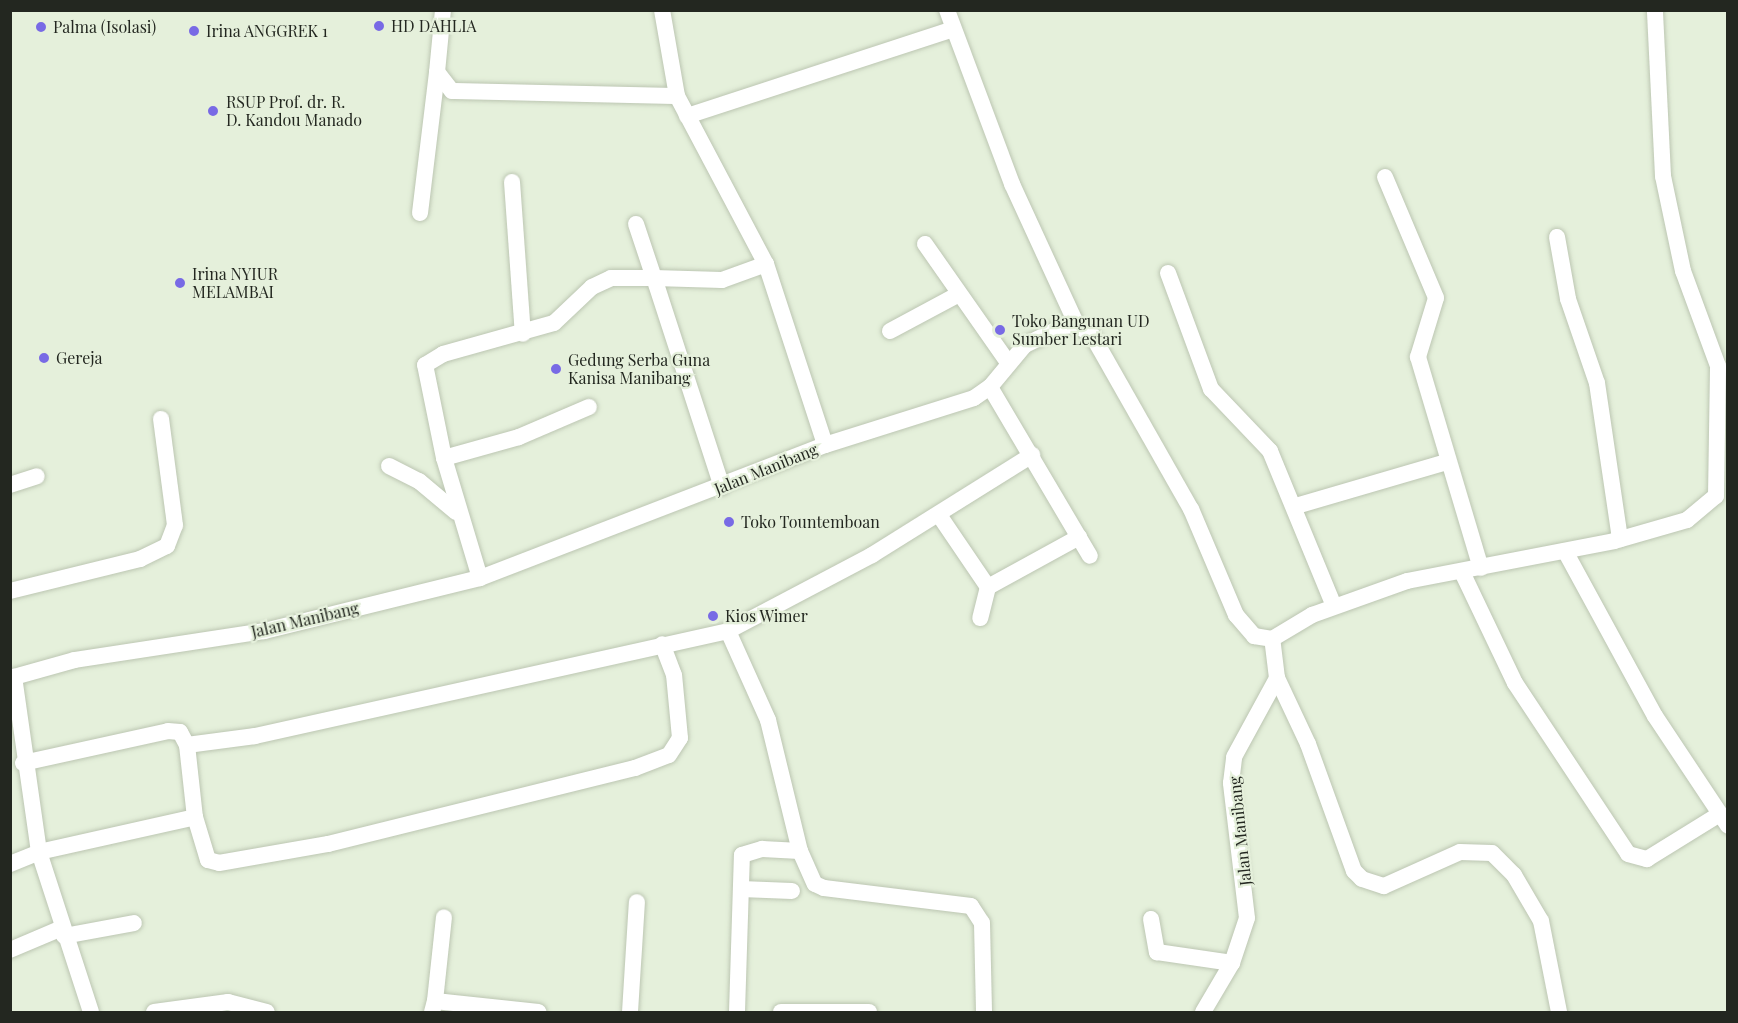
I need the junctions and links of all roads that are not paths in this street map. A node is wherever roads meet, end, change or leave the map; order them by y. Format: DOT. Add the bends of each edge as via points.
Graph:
graph roads {
  1 [pos="443,10"];
  2 [pos="662,10"];
  3 [pos="947,10"];
  4 [pos="1655,10"];
  5 [pos="953,28"];
  6 [pos="437,72"];
  7 [pos="677,96"];
  8 [pos="687,116"];
  9 [pos="1385,177"];
  10 [pos="512,182"];
  11 [pos="420,213"];
  12 [pos="636,224"];
  13 [pos="1557,237"];
  14 [pos="925,244"];
  15 [pos="766,264"];
  16 [pos="1168,273"];
  17 [pos="654,278"];
  18 [pos="957,295"];
  19 [pos="1077,325"];
  20 [pos="890,331"];
  21 [pos="523,334"];
  22 [pos="1006,361"];
  23 [pos="990,387"];
  24 [pos="589,407"];
  25 [pos="161,419"];
  26 [pos="825,446"];
  27 [pos="1032,455"];
  28 [pos="444,458"];
  29 [pos="1446,462"];
  30 [pos="388,466"];
  31 [pos="37,476"];
  32 [pos="10,485"];
  33 [pos="722,487"];
  34 [pos="1296,506"];
  35 [pos="456,512"];
  36 [pos="939,515"];
  37 [pos="1079,537"];
  38 [pos="1620,539"];
  39 [pos="1565,551"];
  40 [pos="1090,556"];
  41 [pos="1481,568"];
  42 [pos="1462,572"];
  43 [pos="480,578"];
  44 [pos="988,587"];
  45 [pos="10,591"];
  46 [pos="1334,606"];
  47 [pos="980,618"];
  48 [pos="728,631"];
  49 [pos="1272,639"];
  50 [pos="662,644"];
  51 [pos="12,672"];
  52 [pos="1277,678"];
  53 [pos="187,745"];
  54 [pos="23,763"];
  55 [pos="195,817"];
  56 [pos="1724,820"];
  57 [pos="800,851"];
  58 [pos="39,852"];
  59 [pos="10,864"];
  60 [pos="741,889"];
  61 [pos="792,891"];
  62 [pos="637,902"];
  63 [pos="444,917"];
  64 [pos="1151,919"];
  65 [pos="134,923"];
  66 [pos="63,932"];
  67 [pos="10,950"];
  68 [pos="1232,963"];
  69 [pos="433,1007"];
  70 [pos="185,1011"];
  71 [pos="91,1012"];
  72 [pos="154,1012"];
  73 [pos="267,1012"];
  74 [pos="538,1012"];
  75 [pos="630,1012"];
  76 [pos="737,1012"];
  77 [pos="781,1012"];
  78 [pos="869,1012"];
  79 [pos="984,1012"];
  80 [pos="1203,1012"];
  81 [pos="1559,1012"];
  1 -- 6 [label="street"];
  2 -- 7 [label="street"];
  3 -- 5 [label="street"];
  4 -- 38 [label="street" via="1663,176 1683,272 1716,352 1719,474 1716,496 1706,508 1687,520"];
  5 -- 8 [label="street"];
  5 -- 19 [label="street" via="1012,184"];
  6 -- 7 [label="street" via="446,86 462,94"];
  6 -- 11 [label="street"];
  7 -- 8 [label="street"];
  8 -- 15 [label="street"];
  9 -- 29 [label="street" via="1436,298 1418,357"];
  10 -- 21 [label="street"];
  12 -- 17 [label="street"];
  13 -- 38 [label="street" via="1568,299 1597,383"];
  14 -- 18 [label="street"];
  15 -- 17 [label="street" via="722,279"];
  15 -- 26 [label="street"];
  16 -- 34 [label="street" via="1213,394 1267,445"];
  17 -- 21 [label="street" via="626,276 600,282 554,323"];
  17 -- 33 [label="street"];
  18 -- 20 [label="street"];
  18 -- 22 [label="street"];
  19 -- 22 [label="street" via="1043,335"];
  19 -- 49 [label="street" via="1098,344 1191,509 1245,630"];
  21 -- 28 [label="street" via="443,354 425,365"];
  22 -- 23 [label="street"];
  23 -- 26 [label="street, Jalan Manibang" via="953,405"];
  23 -- 27 [label="street"];
  24 -- 28 [label="street" via="519,437"];
  25 -- 45 [label="street" via="175,525 167,546 140,559"];
  26 -- 33 [label="street, Jalan Manibang"];
  27 -- 36 [label="street"];
  27 -- 37 [label="street"];
  28 -- 35 [label="street"];
  29 -- 34 [label="street"];
  29 -- 41 [label="street"];
  30 -- 35 [label="street" via="419,481"];
  31 -- 32 [label="street"];
  33 -- 43 [label="street, Jalan Manibang"];
  34 -- 46 [label="street"];
  35 -- 43 [label="street"];
  36 -- 44 [label="street"];
  36 -- 48 [label="street"];
  37 -- 40 [label="street"];
  37 -- 44 [label="street"];
  38 -- 39 [label="street"];
  39 -- 41 [label="street"];
  39 -- 56 [label="street" via="1649,706"];
  41 -- 42 [label="street"];
  42 -- 46 [label="street" via="1407,581"];
  42 -- 56 [label="street" via="1515,683 1628,854 1647,858"];
  43 -- 51 [label="street, Jalan Manibang" via="264,631"];
  44 -- 47 [label="street"];
  46 -- 49 [label="street"];
  48 -- 50 [label="street"];
  48 -- 57 [label="street" via="768,720"];
  49 -- 52 [label="street"];
  50 -- 53 [label="street" via="255,736"];
  50 -- 55 [label="street" via="674,675 680,738 669,755 635,768 328,844 219,863 208,860"];
  51 -- 54 [label="street, Jalan Manibang"];
  52 -- 68 [label="street, Jalan Manibang" via="1234,758 1231,783 1247,896 1243,935"];
  52 -- 81 [label="street" via="1319,771 1354,870 1362,879 1384,886 1460,852 1492,854 1514,875 1541,921"];
  53 -- 54 [label="street" via="180,732 168,731"];
  53 -- 55 [label="street"];
  54 -- 58 [label="street, Jalan Manibang"];
  55 -- 58 [label="street"];
  57 -- 60 [label="street" via="745,852"];
  57 -- 79 [label="street" via="815,884 824,888 956,901 979,912"];
  58 -- 59 [label="street"];
  58 -- 66 [label="street, Jalan Manibang"];
  60 -- 61 [label="street"];
  60 -- 76 [label="street"];
  62 -- 75 [label="street"];
  63 -- 69 [label="street"];
  64 -- 68 [label="street" via="1157,952"];
  65 -- 66 [label="street"];
  66 -- 67 [label="street"];
  66 -- 71 [label="street, Jalan Manibang"];
  68 -- 80 [label="street, Jalan Manibang"];
  69 -- 74 [label="street"];
  70 -- 72 [label="street"];
  70 -- 73 [label="street" via="241,1002"];
  77 -- 78 [label="street"];
}
